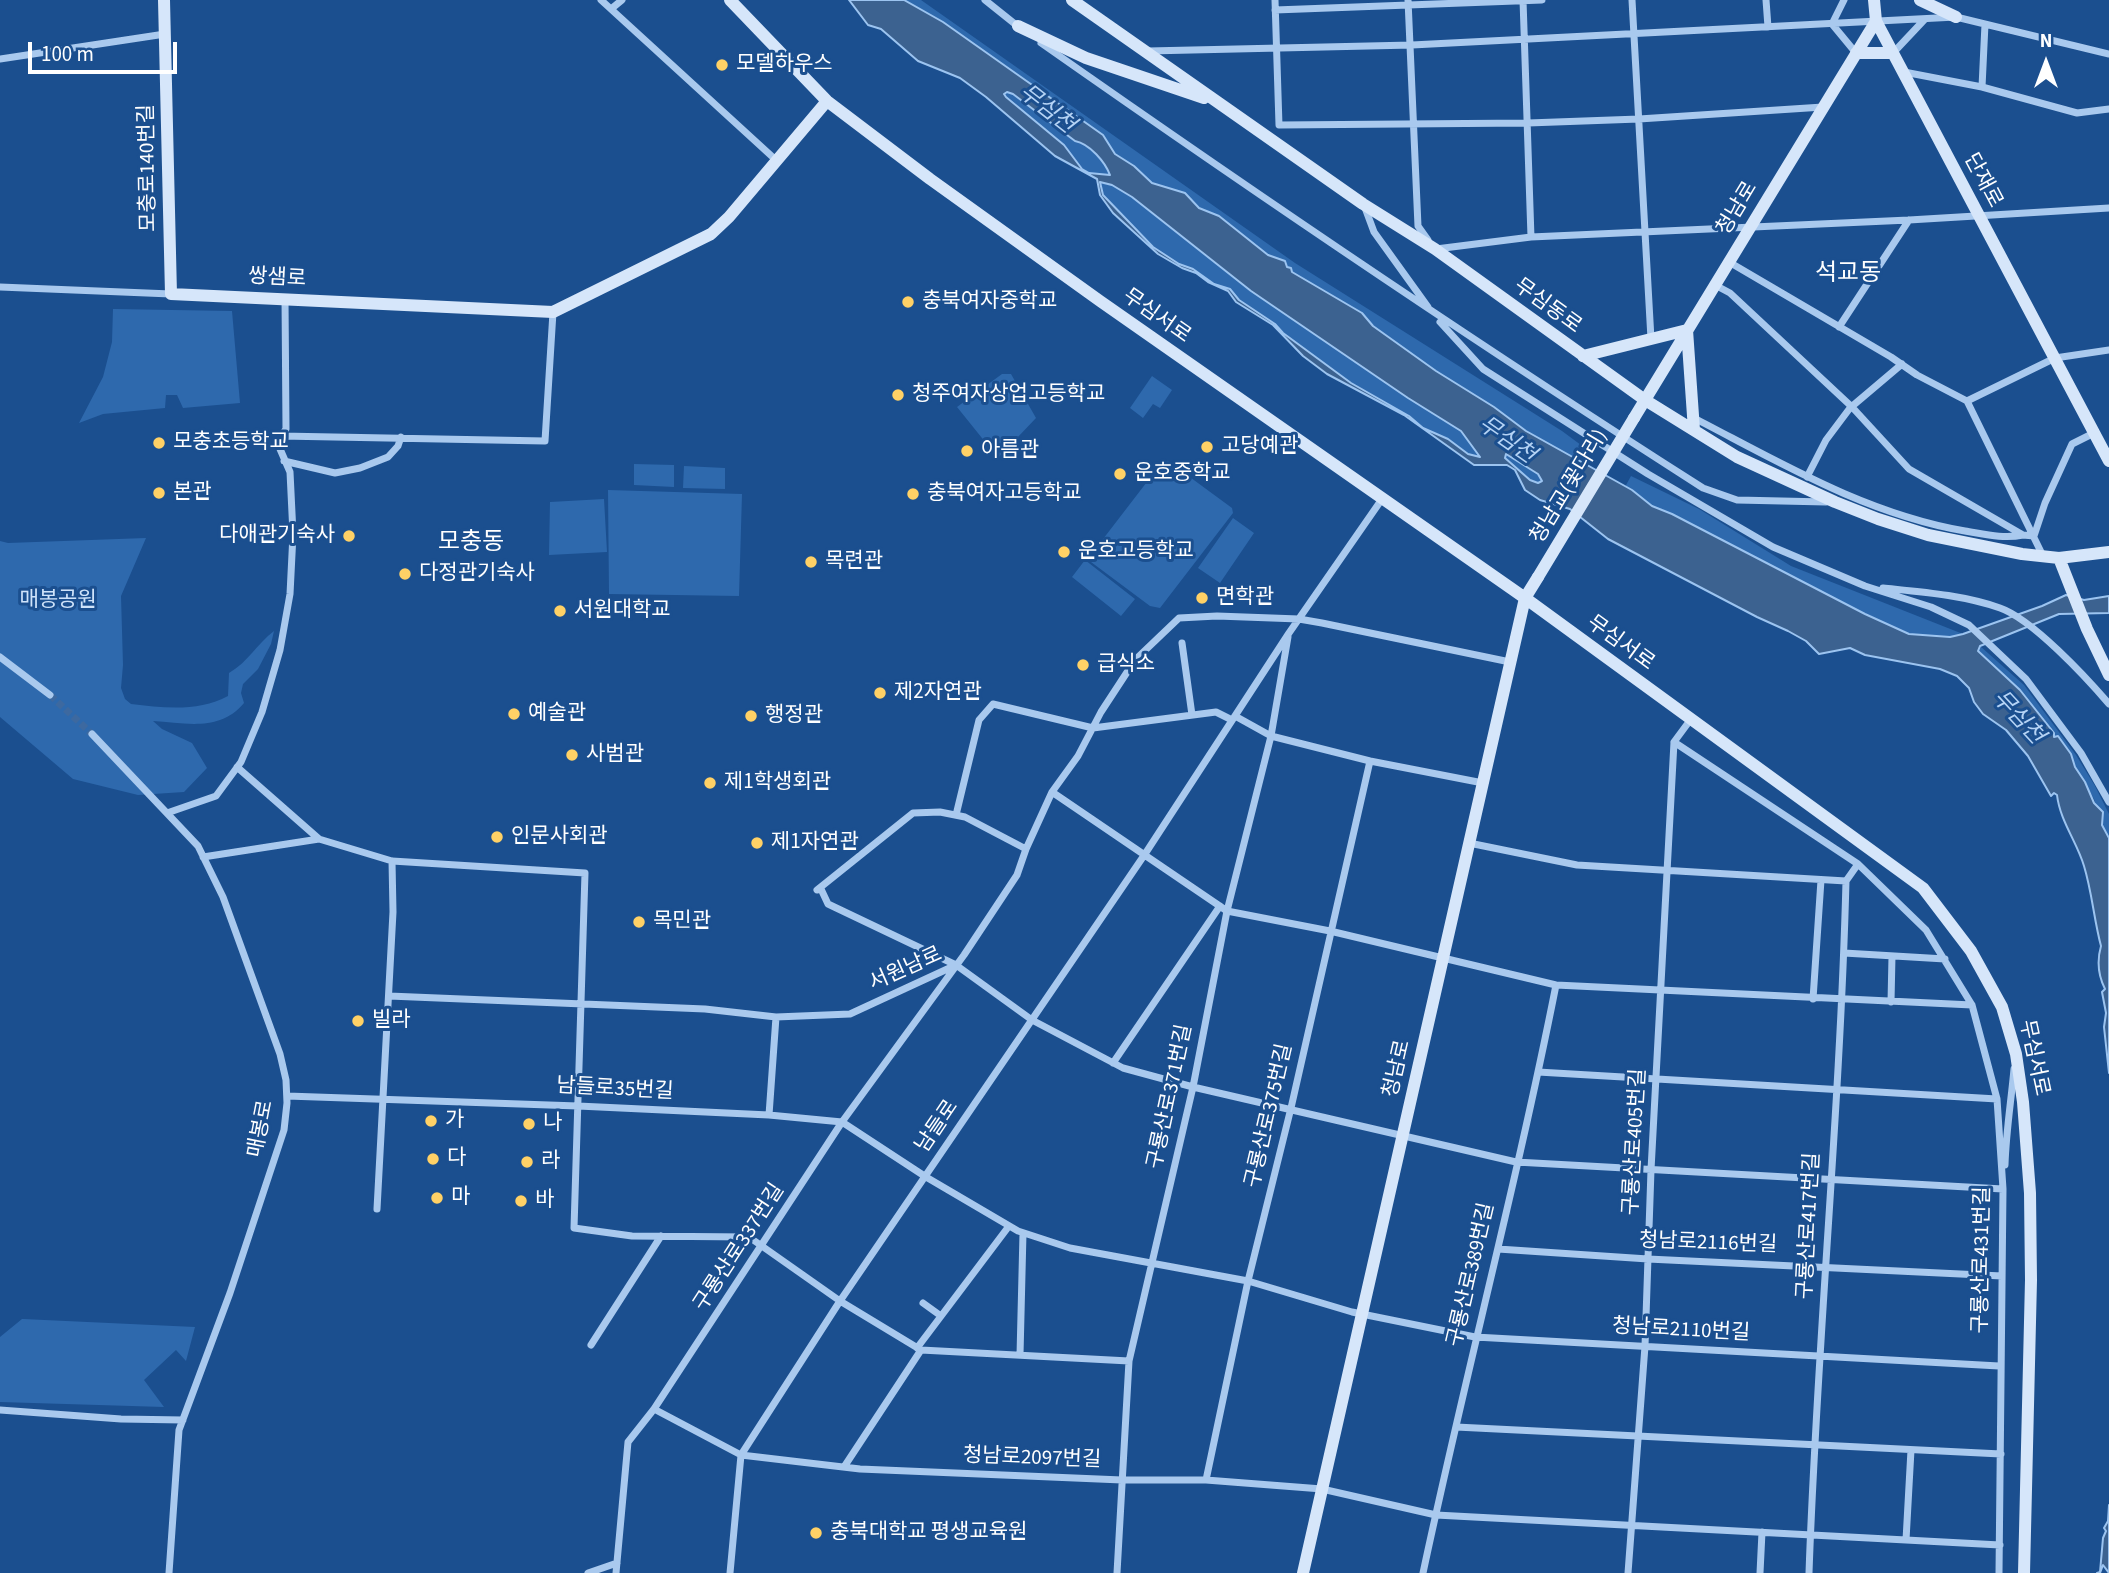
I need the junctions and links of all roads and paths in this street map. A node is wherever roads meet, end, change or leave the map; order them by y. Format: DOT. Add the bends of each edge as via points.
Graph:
graph roads {
  1 [pos="164,0"];
  2 [pos="601,0"];
  3 [pos="622,0"];
  4 [pos="730,0"];
  5 [pos="985,0"];
  6 [pos="1275,0"];
  7 [pos="1542,0"];
  8 [pos="1632,0"];
  9 [pos="1766,0"];
  10 [pos="1844,0"];
  11 [pos="1874,0"];
  12 [pos="1920,0"];
  13 [pos="1523,1"];
  14 [pos="1079,2"];
  15 [pos="1409,3"];
  16 [pos="611,9"];
  17 [pos="1275,10"];
  18 [pos="1956,17"];
  19 [pos="1925,19"];
  20 [pos="1876,21"];
  21 [pos="1832,24"];
  22 [pos="1985,24"];
  23 [pos="1018,26"];
  24 [pos="1768,27"];
  25 [pos="1634,32"];
  26 [pos="165,34"];
  27 [pos="1524,39"];
  28 [pos="1412,45"];
  29 [pos="1277,50"];
  30 [pos="1143,51"];
  31 [pos="1856,53"];
  32 [pos="1893,53"];
  33 [pos="2109,54"];
  34 [pos="0,59"];
  35 [pos="1903,72"];
  36 [pos="1982,87"];
  37 [pos="827,101"];
  38 [pos="1219,103"];
  39 [pos="1823,107"];
  40 [pos="2109,108"];
  41 [pos="1639,119"];
  42 [pos="1528,123"];
  43 [pos="1279,125"];
  44 [pos="1414,125"];
  45 [pos="1269,138"];
  46 [pos="777,161"];
  47 [pos="1363,204"];
  48 [pos="2109,208"];
  49 [pos="1979,215"];
  50 [pos="1909,220"];
  51 [pos="1750,228"];
  52 [pos="1644,233"];
  53 [pos="1531,237"];
  54 [pos="1435,249"];
  55 [pos="1729,262"];
  56 [pos="1715,285"];
  57 [pos="0,288"];
  58 [pos="171,294"];
  59 [pos="285,298"];
  60 [pos="553,313"];
  61 [pos="1432,313"];
  62 [pos="1839,327"];
  63 [pos="1687,330"];
  64 [pos="1651,339"];
  65 [pos="2109,350"];
  66 [pos="1583,356"];
  67 [pos="2054,358"];
  68 [pos="1902,364"];
  69 [pos="1645,400"];
  70 [pos="1966,401"];
  71 [pos="1852,407"];
  72 [pos="1634,418"];
  73 [pos="1694,424"];
  74 [pos="2094,433"];
  75 [pos="281,436"];
  76 [pos="401,438"];
  77 [pos="284,461"];
  78 [pos="2109,461"];
  79 [pos="1807,477"];
  80 [pos="1382,499"];
  81 [pos="1835,502"];
  82 [pos="2023,535"];
  83 [pos="2034,536"];
  84 [pos="2109,552"];
  85 [pos="2043,556"];
  86 [pos="2059,558"];
  87 [pos="1538,577"];
  88 [pos="1865,586"];
  89 [pos="1524,598"];
  90 [pos="1299,619"];
  91 [pos="1289,633"];
  92 [pos="1182,643"];
  93 [pos="0,657"];
  94 [pos="1510,662"];
  95 [pos="2109,675"];
  96 [pos="50,695"];
  97 [pos="2109,704"];
  98 [pos="1192,715"];
  99 [pos="1234,718"];
  100 [pos="1691,719"];
  101 [pos="1093,728"];
  102 [pos="92,734"];
  103 [pos="1271,736"];
  104 [pos="1674,742"];
  105 [pos="1370,761"];
  106 [pos="237,767"];
  107 [pos="1483,783"];
  108 [pos="1052,792"];
  109 [pos="2109,802"];
  110 [pos="167,813"];
  111 [pos="956,815"];
  112 [pos="319,839"];
  113 [pos="1469,843"];
  114 [pos="1026,849"];
  115 [pos="1145,854"];
  116 [pos="203,857"];
  117 [pos="392,861"];
  118 [pos="1858,864"];
  119 [pos="1667,871"];
  120 [pos="1821,880"];
  121 [pos="1846,881"];
  122 [pos="1224,909"];
  123 [pos="1330,932"];
  124 [pos="1844,953"];
  125 [pos="1892,956"];
  126 [pos="1443,958"];
  127 [pos="1945,958"];
  128 [pos="956,965"];
  129 [pos="1556,985"];
  130 [pos="1661,990"];
  131 [pos="389,996"];
  132 [pos="1813,999"];
  133 [pos="1843,1000"];
  134 [pos="1891,1002"];
  135 [pos="1972,1005"];
  136 [pos="580,1006"];
  137 [pos="776,1017"];
  138 [pos="1032,1020"];
  139 [pos="2016,1054"];
  140 [pos="1112,1063"];
  141 [pos="1538,1072"];
  142 [pos="1657,1078"];
  143 [pos="1193,1087"];
  144 [pos="1836,1090"];
  145 [pos="287,1096"];
  146 [pos="1997,1098"];
  147 [pos="384,1100"];
  148 [pos="578,1106"];
  149 [pos="1291,1108"];
  150 [pos="769,1115"];
  151 [pos="842,1122"];
  152 [pos="1402,1136"];
  153 [pos="1516,1162"];
  154 [pos="1651,1170"];
  155 [pos="2002,1172"];
  156 [pos="926,1177"];
  157 [pos="1830,1179"];
  158 [pos="2003,1189"];
  159 [pos="377,1209"];
  160 [pos="1009,1226"];
  161 [pos="1023,1233"];
  162 [pos="661,1236"];
  163 [pos="763,1246"];
  164 [pos="1497,1249"];
  165 [pos="1648,1259"];
  166 [pos="1152,1262"];
  167 [pos="1825,1266"];
  168 [pos="2002,1276"];
  169 [pos="1248,1281"];
  170 [pos="840,1301"];
  171 [pos="923,1303"];
  172 [pos="1362,1313"];
  173 [pos="942,1316"];
  174 [pos="1475,1337"];
  175 [pos="591,1345"];
  176 [pos="1645,1346"];
  177 [pos="919,1349"];
  178 [pos="1020,1355"];
  179 [pos="1820,1356"];
  180 [pos="1129,1361"];
  181 [pos="1999,1366"];
  182 [pos="0,1405"];
  183 [pos="654,1409"];
  184 [pos="4,1411"];
  185 [pos="183,1420"];
  186 [pos="1456,1427"];
  187 [pos="1639,1437"];
  188 [pos="1815,1445"];
  189 [pos="1911,1450"];
  190 [pos="2001,1454"];
  191 [pos="741,1455"];
  192 [pos="844,1468"];
  193 [pos="1122,1480"];
  194 [pos="1206,1480"];
  195 [pos="1322,1489"];
  196 [pos="1436,1515"];
  197 [pos="1630,1524"];
  198 [pos="1762,1532"];
  199 [pos="1811,1535"];
  200 [pos="1906,1540"];
  201 [pos="2000,1545"];
  202 [pos="617,1563"];
  203 [pos="169,1573"];
  204 [pos="588,1573"];
  205 [pos="616,1573"];
  206 [pos="730,1573"];
  207 [pos="1117,1573"];
  208 [pos="1303,1573"];
  209 [pos="1423,1573"];
  210 [pos="1628,1573"];
  211 [pos="1760,1573"];
  212 [pos="1809,1573"];
  213 [pos="1999,1573"];
  214 [pos="2024,1573"];
  1 -- 26 [label="street, 모충로140번길"];
  2 -- 16 [label="street"];
  3 -- 16 [label="street"];
  4 -- 37 [label="street, 무심서로"];
  5 -- 23 [label="street"];
  6 -- 17 [label="street"];
  7 -- 13 [label="street"];
  8 -- 25 [label="street"];
  9 -- 24 [label="street"];
  10 -- 21 [label="street"];
  11 -- 20 [label="street"];
  12 -- 18 [label="street"];
  13 -- 15 [label="street"];
  13 -- 27 [label="street"];
  14 -- 30 [label="street, 무심동로"];
  15 -- 17 [label="street"];
  15 -- 28 [label="street"];
  16 -- 46 [label="street"];
  17 -- 29 [label="street"];
  18 -- 19 [label="street"];
  18 -- 22 [label="street"];
  19 -- 20 [label="street"];
  19 -- 32 [label="street"];
  20 -- 21 [label="street"];
  20 -- 31 [label="street, 청남로"];
  20 -- 32 [label="street, 단재로"];
  21 -- 24 [label="street"];
  21 -- 31 [label="street"];
  22 -- 33 [label="street"];
  22 -- 36 [label="street"];
  23 -- 38 [label="street" via="1086,58"];
  23 -- 61 [label="street"];
  24 -- 25 [label="street"];
  25 -- 27 [label="street"];
  25 -- 41 [label="street"];
  26 -- 34 [label="street"];
  26 -- 58 [label="street, 모충로140번길"];
  27 -- 28 [label="street"];
  27 -- 42 [label="street"];
  28 -- 29 [label="street"];
  28 -- 44 [label="street"];
  29 -- 30 [label="street"];
  29 -- 43 [label="street"];
  30 -- 38 [label="street, 무심동로"];
  31 -- 32 [label="street"];
  31 -- 39 [label="street, 청남로"];
  32 -- 35 [label="street, 단재로"];
  35 -- 36 [label="street"];
  35 -- 49 [label="street, 단재로"];
  36 -- 40 [label="street" via="2077,113"];
  37 -- 46 [label="street, 쌍샘로"];
  37 -- 80 [label="street, 무심서로"];
  38 -- 45 [label="street, 무심동로"];
  39 -- 41 [label="street"];
  39 -- 51 [label="street, 청남로"];
  41 -- 42 [label="street"];
  41 -- 52 [label="street"];
  42 -- 44 [label="street"];
  42 -- 53 [label="street"];
  43 -- 44 [label="street"];
  43 -- 45 [label="street"];
  44 -- 54 [label="street" via="1418,226"];
  45 -- 47 [label="street, 무심동로"];
  46 -- 60 [label="street, 쌍샘로" via="711,234"];
  47 -- 54 [label="street, 무심동로"];
  47 -- 61 [label="street" via="1374,232"];
  48 -- 49 [label="street"];
  49 -- 50 [label="street"];
  49 -- 67 [label="street, 단재로"];
  50 -- 51 [label="street"];
  50 -- 62 [label="street"];
  51 -- 52 [label="street"];
  51 -- 55 [label="street, 청남로"];
  52 -- 53 [label="street"];
  52 -- 64 [label="street"];
  53 -- 54 [label="street"];
  54 -- 66 [label="street, 무심동로"];
  55 -- 56 [label="street, 청남로"];
  55 -- 62 [label="street"];
  56 -- 63 [label="street, 청남로"];
  56 -- 71 [label="street" via="1730,293"];
  57 -- 58 [label="street, 쌍샘로"];
  58 -- 59 [label="street, 쌍샘로"];
  59 -- 60 [label="street, 쌍샘로"];
  59 -- 75 [label="street" via="286,429"];
  60 -- 76 [label="street" via="545,441"];
  61 -- 81 [label="street" via="1703,488 1737,500"];
  61 -- 88 [label="street" via="1483,369 1648,474 1773,547"];
  62 -- 68 [label="street"];
  63 -- 64 [label="street"];
  63 -- 69 [label="street, 청남로"];
  63 -- 73 [label="street"];
  64 -- 66 [label="street"];
  65 -- 67 [label="street"];
  66 -- 69 [label="street, 무심동로"];
  67 -- 70 [label="street"];
  67 -- 74 [label="street, 단재로"];
  68 -- 70 [label="street"];
  68 -- 71 [label="street"];
  69 -- 72 [label="street, 청남로"];
  69 -- 73 [label="street, 무심동로"];
  70 -- 83 [label="street"];
  71 -- 79 [label="street" via="1826,440"];
  71 -- 82 [label="street" via="1909,469"];
  72 -- 87 [label="street, 청남교(꽃다리), bridge"];
  73 -- 79 [label="street, 무심동로"];
  73 -- 81 [label="street, 무심동로" via="1737,457"];
  74 -- 78 [label="street, 단재로"];
  74 -- 83 [label="street" via="2072,444"];
  75 -- 76 [label="street"];
  75 -- 77 [label="street" via="277,442"];
  76 -- 77 [label="street" via="388,457 335,473"];
  77 -- 106 [label="street" via="290,472 293,534 290,594 262,712"];
  79 -- 82 [label="street, 무심동로" via="1867,505 1933,526 2001,537"];
  80 -- 89 [label="street, 무심서로"];
  80 -- 90 [label="street, 남들로"];
  81 -- 85 [label="street, 무심동로" via="1928,535"];
  82 -- 83 [label="street, 무심동로"];
  83 -- 85 [label="street"];
  84 -- 86 [label="street, 무심동로"];
  85 -- 86 [label="street, 무심동로"];
  86 -- 95 [label="street"];
  87 -- 89 [label="street, 청남로"];
  88 -- 97 [label="street" via="1951,596 2001,608 2037,630"];
  88 -- 109 [label="street" via="1931,607 1969,625 1992,645 2026,679 2081,752"];
  89 -- 94 [label="street, 청남로"];
  89 -- 100 [label="street, 무심서로"];
  90 -- 91 [label="street, 남들로"];
  90 -- 94 [label="street, 구룡산로337번길"];
  90 -- 101 [label="street, 구룡산로337번길" via="1179,618 1135,660"];
  91 -- 99 [label="street, 남들로"];
  91 -- 103 [label="street, 구룡산로371번길"];
  92 -- 98 [label="street"];
  93 -- 96 [label="street"];
  94 -- 107 [label="street, 청남로"];
  98 -- 99 [label="street" via="1216,712"];
  98 -- 101 [label="street"];
  99 -- 103 [label="street"];
  99 -- 115 [label="street, 남들로"];
  100 -- 104 [label="street"];
  100 -- 139 [label="street, 무심서로" via="1923,888 1972,951 2002,1007"];
  101 -- 108 [label="street, 구룡산로337번길"];
  101 -- 111 [label="street" via="993,704 979,720"];
  102 -- 110 [label="street, 매봉로"];
  103 -- 105 [label="street"];
  103 -- 122 [label="street, 구룡산로371번길"];
  104 -- 118 [label="street, 구룡산로431번길"];
  104 -- 119 [label="street, 구룡산로405번길"];
  105 -- 107 [label="street"];
  105 -- 123 [label="street, 구룡산로375번길"];
  106 -- 110 [label="street" via="216,796"];
  106 -- 112 [label="street"];
  107 -- 113 [label="street, 청남로"];
  108 -- 114 [label="street, 구룡산로337번길"];
  108 -- 115 [label="street"];
  110 -- 116 [label="street, 매봉로"];
  111 -- 114 [label="street"];
  111 -- 128 [label="street" via="913,813 817,890 821,889 828,904"];
  112 -- 116 [label="street"];
  112 -- 117 [label="street"];
  113 -- 119 [label="street" via="1577,866"];
  113 -- 126 [label="street, 청남로"];
  114 -- 128 [label="street, 구룡산로337번길" via="1017,875"];
  115 -- 122 [label="street"];
  115 -- 138 [label="street, 남들로"];
  116 -- 145 [label="street, 매봉로" via="264,1005 280,1054"];
  117 -- 131 [label="street"];
  117 -- 136 [label="street" via="585,873"];
  118 -- 121 [label="street"];
  118 -- 127 [label="street, 구룡산로431번길" via="1926,930"];
  119 -- 120 [label="street"];
  119 -- 130 [label="street, 구룡산로405번길"];
  120 -- 121 [label="street"];
  120 -- 132 [label="street"];
  121 -- 124 [label="street, 구룡산로417번길"];
  122 -- 123 [label="street"];
  122 -- 140 [label="street"];
  122 -- 143 [label="street, 구룡산로371번길"];
  123 -- 126 [label="street"];
  123 -- 149 [label="street, 구룡산로375번길"];
  124 -- 125 [label="street"];
  124 -- 133 [label="street, 구룡산로417번길"];
  125 -- 127 [label="street"];
  125 -- 134 [label="street"];
  126 -- 129 [label="street"];
  126 -- 152 [label="street, 청남로"];
  127 -- 135 [label="street, 구룡산로431번길"];
  128 -- 137 [label="street, 서원남로" via="850,1014"];
  128 -- 138 [label="street, 서원남로"];
  128 -- 151 [label="street, 구룡산로337번길"];
  129 -- 130 [label="street"];
  129 -- 141 [label="street, 구룡산로389번길"];
  130 -- 132 [label="street"];
  130 -- 142 [label="street, 구룡산로405번길"];
  131 -- 136 [label="street, 서원남로"];
  131 -- 147 [label="street"];
  132 -- 133 [label="street"];
  133 -- 134 [label="street"];
  133 -- 144 [label="street, 구룡산로417번길"];
  134 -- 135 [label="street"];
  135 -- 146 [label="street, 구룡산로431번길"];
  136 -- 137 [label="street, 서원남로" via="705,1009"];
  136 -- 148 [label="street"];
  137 -- 150 [label="street"];
  138 -- 140 [label="street, 서원남로"];
  138 -- 156 [label="street, 남들로"];
  139 -- 155 [label="street"];
  139 -- 214 [label="street, 무심서로" via="2030,1193"];
  140 -- 143 [label="street, 서원남로"];
  141 -- 142 [label="street"];
  141 -- 153 [label="street, 구룡산로389번길"];
  142 -- 144 [label="street"];
  142 -- 154 [label="street, 구룡산로405번길"];
  143 -- 149 [label="street, 서원남로"];
  143 -- 166 [label="street, 구룡산로371번길"];
  144 -- 146 [label="street"];
  144 -- 157 [label="street, 구룡산로417번길"];
  145 -- 147 [label="street, 남들로35번길"];
  145 -- 185 [label="street, 매봉로" via="284,1130 271,1172"];
  146 -- 155 [label="street, 구룡산로431번길"];
  147 -- 148 [label="street, 남들로35번길"];
  147 -- 159 [label="street"];
  148 -- 150 [label="street, 남들로35번길"];
  148 -- 162 [label="street" via="573,1228"];
  149 -- 152 [label="street, 서원남로"];
  149 -- 169 [label="street, 구룡산로375번길"];
  150 -- 151 [label="street, 남들로35번길"];
  151 -- 156 [label="street, 남들로35번길"];
  151 -- 163 [label="street, 구룡산로337번길"];
  152 -- 153 [label="street, 서원남로"];
  152 -- 172 [label="street, 청남로"];
  153 -- 154 [label="street, 서원남로"];
  153 -- 164 [label="street, 구룡산로389번길"];
  154 -- 157 [label="street, 서원남로"];
  154 -- 165 [label="street, 구룡산로405번길"];
  155 -- 158 [label="street, 구룡산로431번길"];
  156 -- 160 [label="street, 남들로35번길"];
  156 -- 170 [label="street, 남들로"];
  157 -- 158 [label="street, 서원남로"];
  157 -- 167 [label="street, 구룡산로417번길"];
  158 -- 168 [label="street, 구룡산로431번길"];
  160 -- 161 [label="street, 남들로35번길"];
  160 -- 173 [label="street"];
  161 -- 166 [label="street, 남들로35번길" via="1070,1248"];
  161 -- 178 [label="street"];
  162 -- 163 [label="street" via="749,1237"];
  162 -- 175 [label="street"];
  163 -- 170 [label="street"];
  163 -- 183 [label="street, 구룡산로337번길"];
  164 -- 165 [label="street, 청남로2116번길"];
  164 -- 174 [label="street, 구룡산로389번길"];
  165 -- 167 [label="street, 청남로2116번길"];
  165 -- 176 [label="street, 구룡산로405번길"];
  166 -- 169 [label="street, 청남로2110번길"];
  166 -- 180 [label="street, 구룡산로371번길"];
  167 -- 168 [label="street, 청남로2116번길"];
  167 -- 179 [label="street, 구룡산로417번길"];
  168 -- 181 [label="street, 구룡산로431번길"];
  169 -- 172 [label="street, 청남로2110번길"];
  169 -- 194 [label="street, 구룡산로375번길"];
  170 -- 177 [label="street"];
  170 -- 191 [label="street, 남들로"];
  171 -- 173 [label="street"];
  172 -- 174 [label="street, 청남로2110번길"];
  172 -- 195 [label="street, 청남로"];
  173 -- 177 [label="street"];
  174 -- 176 [label="street, 청남로2110번길"];
  174 -- 186 [label="street, 구룡산로389번길"];
  176 -- 179 [label="street, 청남로2110번길"];
  176 -- 187 [label="street, 구룡산로405번길"];
  177 -- 178 [label="street"];
  177 -- 192 [label="street"];
  178 -- 180 [label="street"];
  179 -- 181 [label="street, 청남로2110번길"];
  179 -- 188 [label="street, 구룡산로417번길"];
  180 -- 193 [label="street, 구룡산로371번길"];
  181 -- 190 [label="street, 구룡산로431번길"];
  182 -- 184 [label="street"];
  183 -- 191 [label="street"];
  183 -- 202 [label="street, 구룡산로337번길" via="628,1442"];
  184 -- 185 [label="street"];
  185 -- 203 [label="street, 매봉로"];
  186 -- 187 [label="street"];
  186 -- 196 [label="street, 구룡산로389번길"];
  187 -- 188 [label="street"];
  187 -- 197 [label="street, 구룡산로405번길"];
  188 -- 189 [label="street"];
  188 -- 199 [label="street, 구룡산로417번길"];
  189 -- 190 [label="street"];
  189 -- 200 [label="street"];
  190 -- 201 [label="street, 구룡산로431번길"];
  191 -- 192 [label="street, 청남로2097번길"];
  191 -- 206 [label="street, 남들로"];
  192 -- 193 [label="street, 청남로2097번길"];
  193 -- 194 [label="street, 청남로2097번길"];
  193 -- 207 [label="street, 구룡산로371번길"];
  194 -- 195 [label="street, 청남로2097번길"];
  195 -- 196 [label="street, 청남로2097번길"];
  195 -- 208 [label="street, 청남로"];
  196 -- 197 [label="street, 청남로2097번길"];
  196 -- 209 [label="street, 구룡산로389번길"];
  197 -- 198 [label="street, 청남로2097번길"];
  197 -- 210 [label="street, 구룡산로405번길"];
  198 -- 199 [label="street, 청남로2097번길"];
  198 -- 211 [label="street"];
  199 -- 200 [label="street, 청남로2097번길"];
  199 -- 212 [label="street, 구룡산로417번길"];
  200 -- 201 [label="street, 청남로2097번길"];
  201 -- 213 [label="street, 구룡산로431번길"];
  202 -- 204 [label="street"];
  202 -- 205 [label="street, 구룡산로337번길"];
}
